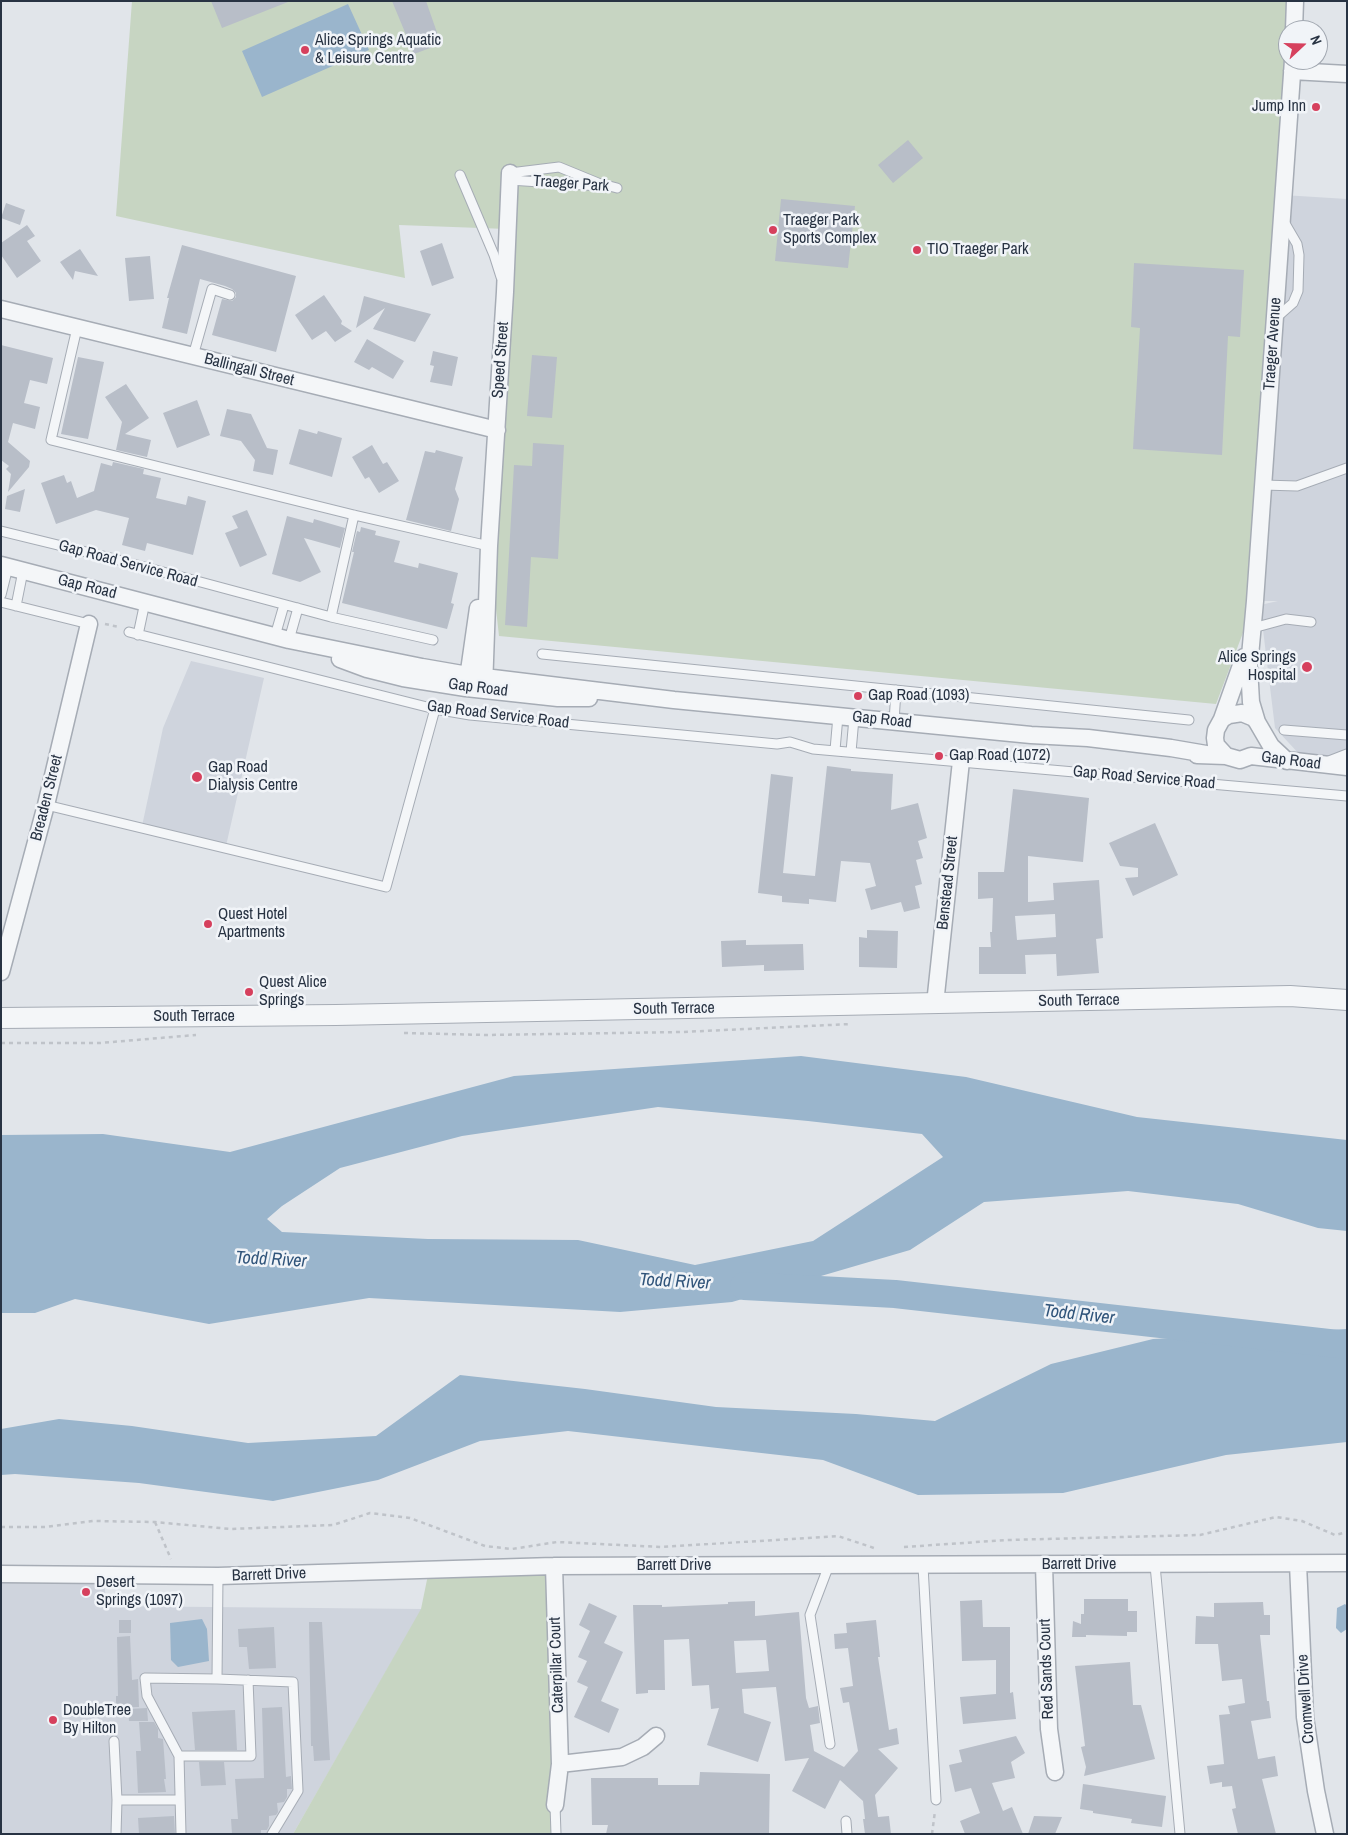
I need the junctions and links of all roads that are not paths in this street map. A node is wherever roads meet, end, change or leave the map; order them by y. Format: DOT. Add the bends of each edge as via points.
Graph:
graph roads {
  1 [pos="1295,1"];
  2 [pos="1294,20"];
  3 [pos="1292,70"];
  4 [pos="1320,70"];
  5 [pos="1347,74"];
  6 [pos="460,174"];
  7 [pos="510,177"];
  8 [pos="505,292"];
  9 [pos="230,295"];
  10 [pos="1,309"];
  11 [pos="77,328"];
  12 [pos="193,356"];
  13 [pos="497,430"];
  14 [pos="1347,468"];
  15 [pos="1263,485"];
  16 [pos="354,515"];
  17 [pos="1,531"];
  18 [pos="488,546"];
  19 [pos="11,568"];
  20 [pos="1,595"];
  21 [pos="1,602"];
  22 [pos="145,602"];
  23 [pos="284,605"];
  24 [pos="16,606"];
  25 [pos="298,608"];
  26 [pos="332,617"];
  27 [pos="1311,622"];
  28 [pos="89,624"];
  29 [pos="1252,628"];
  30 [pos="282,638"];
  31 [pos="433,640"];
  32 [pos="542,654"];
  33 [pos="467,681"];
  34 [pos="485,683"];
  35 [pos="896,690"];
  36 [pos="435,710"];
  37 [pos="846,717"];
  38 [pos="1189,720"];
  39 [pos="894,722"];
  40 [pos="1219,725"];
  41 [pos="1259,727"];
  42 [pos="1284,730"];
  43 [pos="1031,735"];
  44 [pos="1347,735"];
  45 [pos="1170,748"];
  46 [pos="835,750"];
  47 [pos="851,752"];
  48 [pos="1206,754"];
  49 [pos="1347,754"];
  50 [pos="1226,756"];
  51 [pos="1251,756"];
  52 [pos="961,761"];
  53 [pos="1287,761"];
  54 [pos="1317,764"];
  55 [pos="1347,767"];
  56 [pos="1347,796"];
  57 [pos="46,805"];
  58 [pos="1,972"];
  59 [pos="1347,1000"];
  60 [pos="935,1004"];
  61 [pos="1,1018"];
  62 [pos="1298,1564"];
  63 [pos="1347,1564"];
  64 [pos="829,1565"];
  65 [pos="1044,1565"];
  66 [pos="1155,1565"];
  67 [pos="554,1566"];
  68 [pos="923,1566"];
  69 [pos="1,1574"];
  70 [pos="218,1576"];
  71 [pos="217,1679"];
  72 [pos="248,1680"];
  73 [pos="656,1736"];
  74 [pos="114,1741"];
  75 [pos="830,1744"];
  76 [pos="179,1756"];
  77 [pos="560,1764"];
  78 [pos="1055,1772"];
  79 [pos="117,1800"];
  80 [pos="180,1800"];
  81 [pos="936,1800"];
  82 [pos="555,1805"];
  83 [pos="846,1821"];
  84 [pos="116,1834"];
  85 [pos="181,1834"];
  86 [pos="272,1834"];
  87 [pos="556,1834"];
  88 [pos="847,1834"];
  89 [pos="1180,1834"];
  90 [pos="1325,1834"];
  1 -- 2 [label="street"];
  3 -- 15 [label="street, Traeger Avenue"];
  4 -- 5 [label="street"];
  6 -- 8 [label="lane" via="494,255"];
  7 -- 7 [label="lane, Traeger Park" via="559,167 617,188"];
  7 -- 8 [label="street, Speed Street"];
  8 -- 13 [label="street, Speed Street"];
  9 -- 12 [label="lane" via="212,289"];
  10 -- 11 [label="street, Ballingall Street"];
  11 -- 12 [label="street, Ballingall Street"];
  11 -- 16 [label="lane" via="51,440"];
  12 -- 13 [label="street, Ballingall Street"];
  13 -- 18 [label="street, Speed Street"];
  14 -- 15 [label="lane" via="1297,486"];
  15 -- 29 [label="street, Traeger Avenue"];
  16 -- 18 [label="lane"];
  16 -- 26 [label="lane"];
  17 -- 23 [label="lane, Gap Road Service Road"];
  18 -- 33 [label="street, Speed Street"];
  18 -- 34 [label="street, Speed Street"];
  19 -- 20 [label="lane"];
  19 -- 22 [label="street, Gap Road"];
  19 -- 24 [label="lane"];
  21 -- 24 [label="lane"];
  22 -- 30 [label="street, Gap Road"];
  22 -- 36 [label="lane, Gap Road Service Road" via="134,634"];
  23 -- 25 [label="lane, Gap Road Service Road"];
  23 -- 30 [label="lane"];
  24 -- 28 [label="lane"];
  25 -- 26 [label="lane, Gap Road Service Road"];
  25 -- 30 [label="lane"];
  26 -- 31 [label="lane, Gap Road Service Road"];
  27 -- 29 [label="lane" via="1286,619"];
  28 -- 57 [label="street, Breaden Street"];
  29 -- 40 [label="street, Traeger Avenue" via="1237,680"];
  29 -- 41 [label="street, Traeger Avenue" via="1249,687"];
  30 -- 33 [label="street, Gap Road" via="367,669 403,678"];
  32 -- 35 [label="lane"];
  33 -- 34 [label="street, Gap Road"];
  34 -- 37 [label="street, Gap Road"];
  35 -- 38 [label="lane"];
  35 -- 39 [label="lane"];
  36 -- 46 [label="lane, Gap Road Service Road" via="778,744 790,742 813,749"];
  36 -- 57 [label="lane" via="386,887"];
  37 -- 39 [label="street, Gap Road"];
  37 -- 46 [label="lane"];
  37 -- 47 [label="lane"];
  39 -- 43 [label="street, Gap Road"];
  40 -- 41 [label="street" via="1228,715 1242,713 1254,718"];
  40 -- 45 [label="street" via="1194,743"];
  40 -- 50 [label="street" via="1216,745"];
  41 -- 51 [label="street" via="1259,747"];
  41 -- 53 [label="street, Traeger Avenue" via="1275,751"];
  42 -- 44 [label="lane"];
  43 -- 45 [label="street, Gap Road"];
  43 -- 48 [label="street, Gap Road" via="1086,748 1173,755"];
  45 -- 48 [label="street, Gap Road"];
  46 -- 47 [label="lane, Gap Road Service Road"];
  47 -- 52 [label="lane, Gap Road Service Road"];
  48 -- 50 [label="street, Gap Road"];
  49 -- 54 [label="lane"];
  50 -- 51 [label="street, Gap Road" via="1240,760"];
  51 -- 53 [label="street, Gap Road"];
  52 -- 56 [label="lane, Gap Road Service Road"];
  52 -- 60 [label="street, Benstead Street"];
  53 -- 54 [label="street, Gap Road"];
  54 -- 55 [label="street, Gap Road"];
  57 -- 58 [label="street, Breaden Street"];
  59 -- 60 [label="street, South Terrace" via="1290,996"];
  60 -- 61 [label="street, South Terrace"];
  62 -- 63 [label="street, Barrett Drive"];
  62 -- 66 [label="street, Barrett Drive"];
  62 -- 90 [label="street, Cromwell Drive" via="1305,1717"];
  64 -- 67 [label="street, Barrett Drive"];
  64 -- 68 [label="street, Barrett Drive"];
  64 -- 75 [label="lane" via="810,1615"];
  65 -- 66 [label="street, Barrett Drive"];
  65 -- 68 [label="street, Barrett Drive"];
  65 -- 78 [label="street, Red Sands Court" via="1049,1729"];
  66 -- 89 [label="lane"];
  67 -- 70 [label="street, Barrett Drive"];
  67 -- 77 [label="street, Caterpillar Court"];
  68 -- 81 [label="lane"];
  69 -- 70 [label="street, Barrett Drive"];
  70 -- 71 [label="lane"];
  71 -- 72 [label="lane"];
  71 -- 76 [label="lane" via="146,1678 147,1696"];
  72 -- 76 [label="lane" via="251,1756"];
  72 -- 86 [label="lane" via="293,1682 298,1791"];
  73 -- 77 [label="street" via="643,1747 622,1757"];
  74 -- 79 [label="lane"];
  76 -- 80 [label="lane"];
  77 -- 82 [label="street, Caterpillar Court"];
  79 -- 80 [label="lane"];
  79 -- 84 [label="lane"];
  80 -- 85 [label="lane"];
  82 -- 87 [label="lane"];
  83 -- 88 [label="lane"];
}
